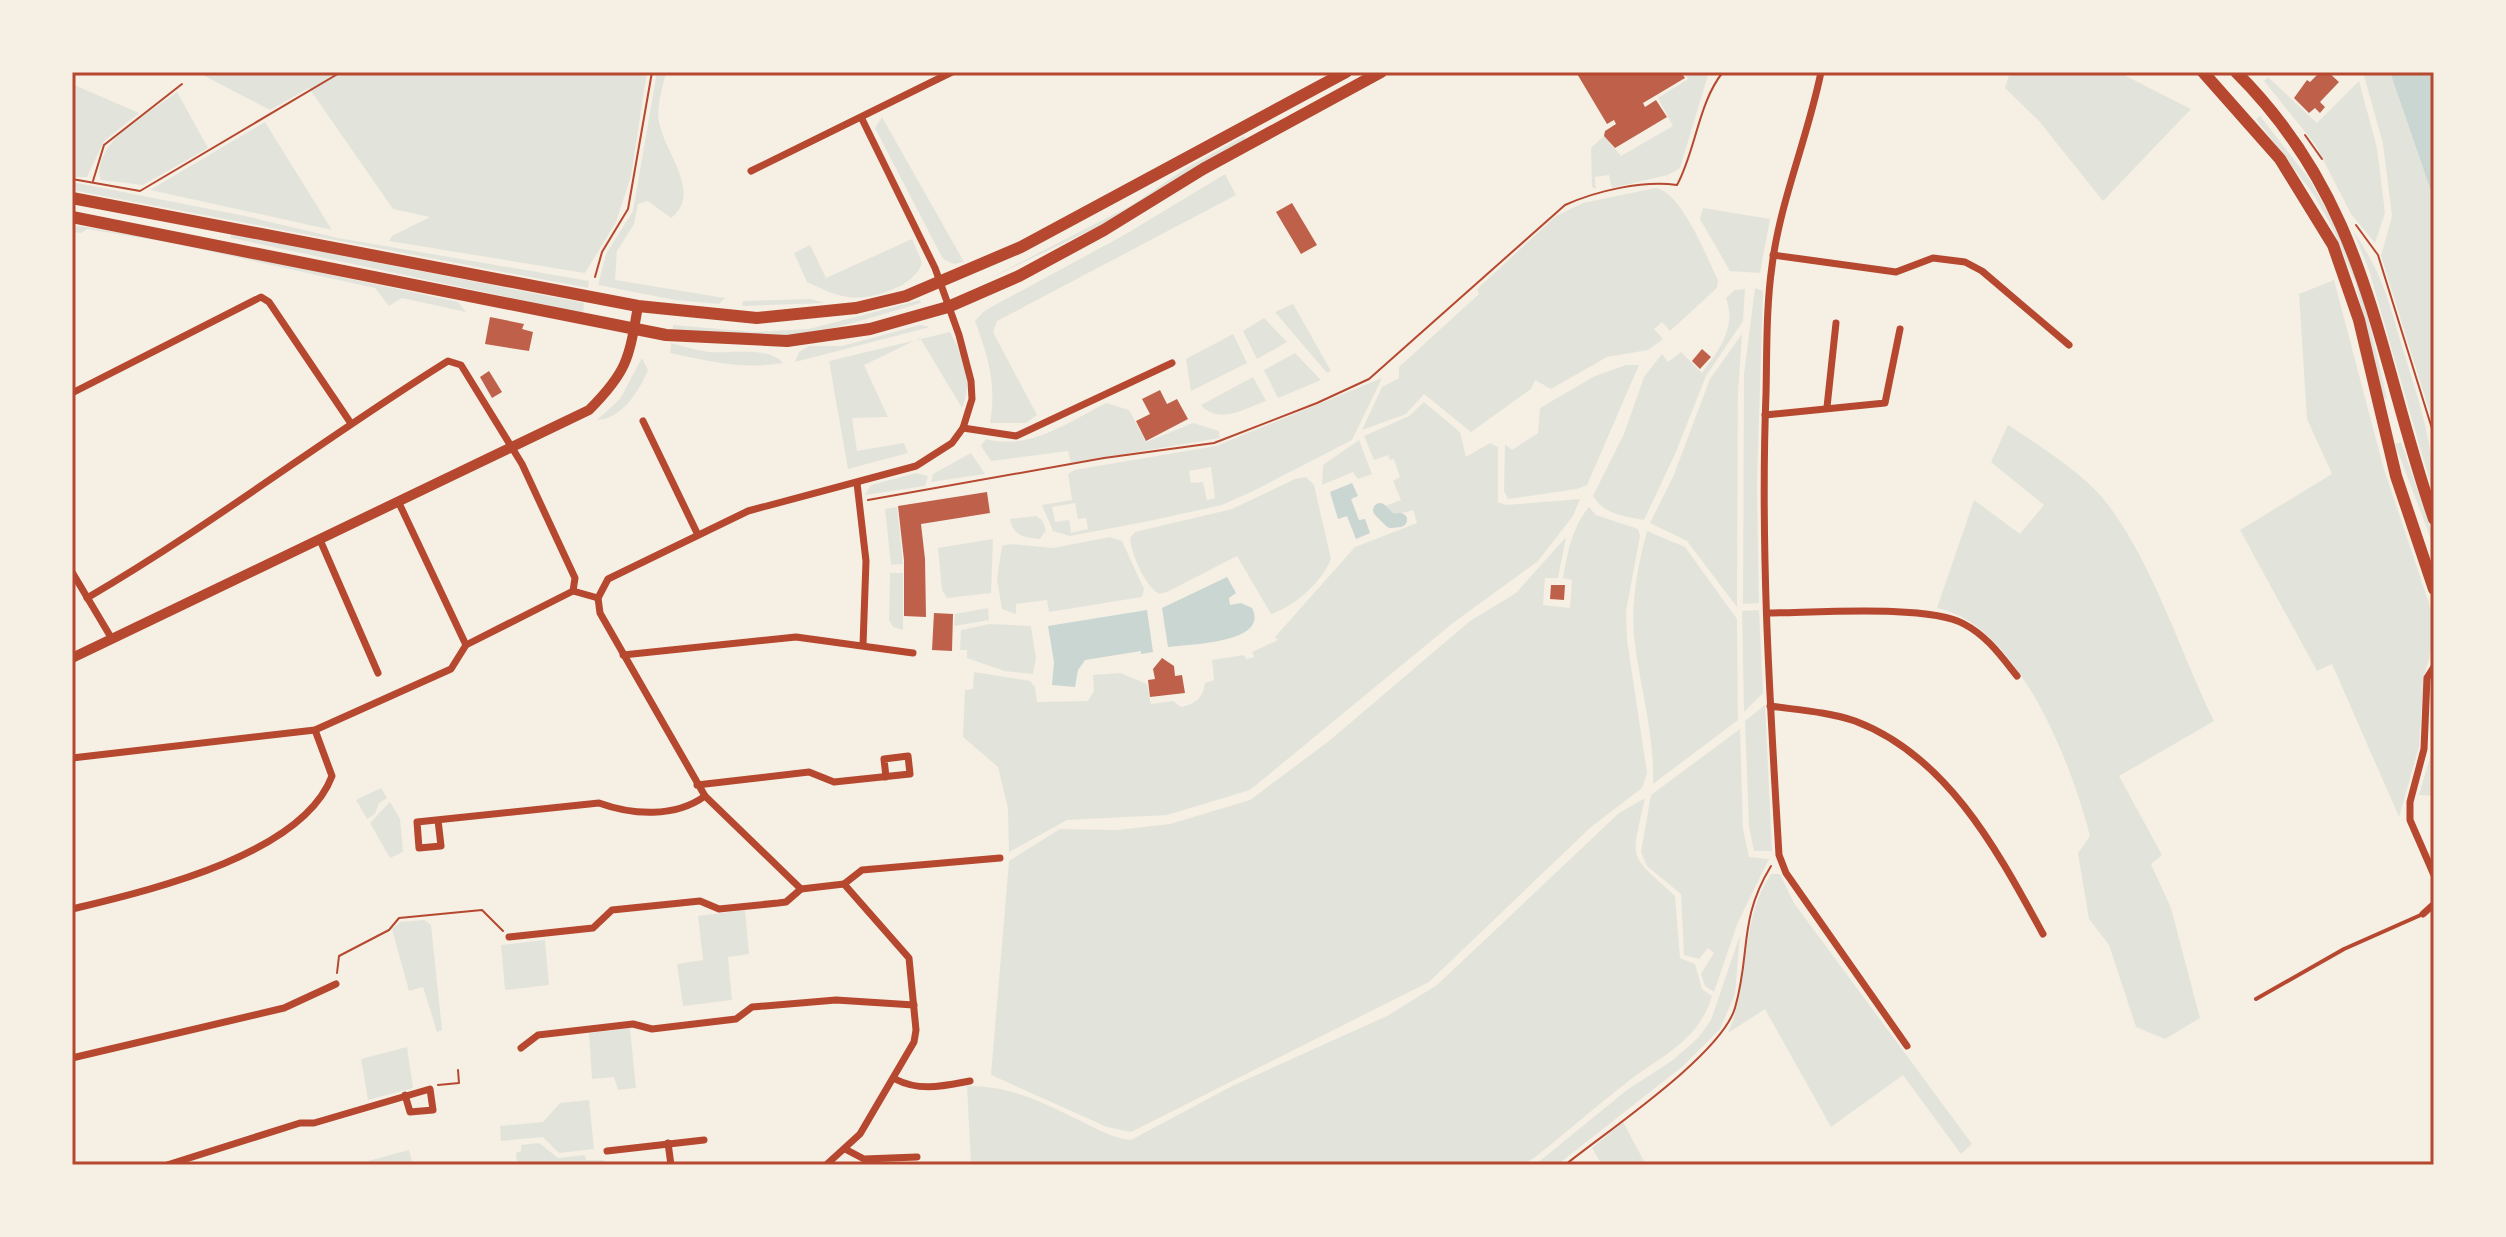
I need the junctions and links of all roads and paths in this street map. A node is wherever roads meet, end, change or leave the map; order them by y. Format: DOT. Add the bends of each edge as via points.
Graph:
graph roads {
  1 [pos="341,72"];
  2 [pos="652,72"];
  3 [pos="952,72"];
  4 [pos="1346,72"];
  5 [pos="1381,72"];
  6 [pos="1723,72"];
  7 [pos="1821,72"];
  8 [pos="2203,72"];
  9 [pos="2240,76"];
  10 [pos="182,84"];
  11 [pos="2227,97"];
  12 [pos="862,119"];
  13 [pos="751,171"];
  14 [pos="72,179"];
  15 [pos="93,182"];
  16 [pos="72,198"];
  17 [pos="72,217"];
  18 [pos="1773,255"];
  19 [pos="2378,255"];
  20 [pos="595,277"];
  21 [pos="940,284"];
  22 [pos="638,306"];
  23 [pos="948,307"];
  24 [pos="1836,323"];
  25 [pos="634,329"];
  26 [pos="1900,329"];
  27 [pos="2069,345"];
  28 [pos="1172,363"];
  29 [pos="72,393"];
  30 [pos="1827,407"];
  31 [pos="1765,415"];
  32 [pos="2401,415"];
  33 [pos="643,421"];
  34 [pos="350,422"];
  35 [pos="2383,422"];
  36 [pos="963,428"];
  37 [pos="2432,429"];
  38 [pos="2434,435"];
  39 [pos="2434,441"];
  40 [pos="513,449"];
  41 [pos="857,483"];
  42 [pos="398,501"];
  43 [pos="859,502"];
  44 [pos="2434,519"];
  45 [pos="698,535"];
  46 [pos="320,540"];
  47 [pos="72,572"];
  48 [pos="2434,589"];
  49 [pos="573,591"];
  50 [pos="87,598"];
  51 [pos="598,598"];
  52 [pos="1767,613"];
  53 [pos="112,639"];
  54 [pos="466,645"];
  55 [pos="863,645"];
  56 [pos="913,653"];
  57 [pos="623,655"];
  58 [pos="72,658"];
  59 [pos="2434,667"];
  60 [pos="378,673"];
  61 [pos="2017,676"];
  62 [pos="1770,706"];
  63 [pos="315,730"];
  64 [pos="72,758"];
  65 [pos="886,777"];
  66 [pos="697,785"];
  67 [pos="705,796"];
  68 [pos="438,820"];
  69 [pos="1779,855"];
  70 [pos="1000,858"];
  71 [pos="2434,875"];
  72 [pos="844,884"];
  73 [pos="801,889"];
  74 [pos="2434,904"];
  75 [pos="72,909"];
  76 [pos="2423,914"];
  77 [pos="2043,934"];
  78 [pos="509,937"];
  79 [pos="336,984"];
  80 [pos="2256,999"];
  81 [pos="914,1005"];
  82 [pos="1907,1046"];
  83 [pos="521,1048"];
  84 [pos="72,1058"];
  85 [pos="458,1070"];
  86 [pos="895,1079"];
  87 [pos="970,1081"];
  88 [pos="430,1089"];
  89 [pos="405,1095"];
  90 [pos="704,1140"];
  91 [pos="668,1143"];
  92 [pos="845,1149"];
  93 [pos="607,1151"];
  94 [pos="917,1157"];
  95 [pos="167,1165"];
  96 [pos="671,1165"];
  97 [pos="826,1165"];
  98 [pos="1565,1165"];
  1 -- 15 [label="path" via="140,191"];
  2 -- 20 [label="path" via="628,209 602,252"];
  3 -- 12 [label="street"];
  4 -- 21 [label="main road" via="1021,247"];
  5 -- 23 [label="main road" via="1104,230"];
  6 -- 43 [label="path" via="1711,89 1677,185 1583,197 1565,205 1369,379 1214,443"];
  7 -- 18 [label="street"];
  8 -- 11 [label="main road"];
  9 -- 11 [label="main road"];
  9 -- 32 [label="main road" via="2295,140 2336,210 2364,276"];
  10 -- 15 [label="path" via="104,145"];
  11 -- 35 [label="main road" via="2280,159 2333,245 2347,277"];
  12 -- 13 [label="street"];
  12 -- 21 [label="street"];
  14 -- 15 [label="path"];
  16 -- 22 [label="main road"];
  17 -- 25 [label="main road"];
  18 -- 27 [label="street" via="1896,272 1933,258 1965,262"];
  18 -- 31 [label="street"];
  19 -- 37 [label="path"];
  21 -- 22 [label="main road" via="856,308 803,316 725,316"];
  21 -- 23 [label="street"];
  22 -- 25 [label="main road"];
  23 -- 25 [label="main road" via="870,329 787,341"];
  23 -- 36 [label="street" via="971,381 972,399"];
  24 -- 30 [label="street"];
  25 -- 40 [label="main road" via="617,382 589,410"];
  26 -- 30 [label="street" via="1885,403"];
  28 -- 36 [label="street" via="1016,436"];
  29 -- 34 [label="street" via="261,297"];
  30 -- 31 [label="street"];
  31 -- 52 [label="street"];
  32 -- 35 [label="main road"];
  32 -- 44 [label="main road"];
  33 -- 45 [label="street"];
  34 -- 40 [label="street" via="455,361"];
  34 -- 50 [label="street" via="157,557"];
  35 -- 48 [label="main road"];
  36 -- 41 [label="street" via="935,457"];
  37 -- 38 [label="path"];
  37 -- 39 [label="path"];
  40 -- 42 [label="main road"];
  40 -- 49 [label="street" via="575,578"];
  41 -- 43 [label="street"];
  41 -- 45 [label="street" via="748,511"];
  42 -- 46 [label="main road"];
  42 -- 54 [label="street"];
  43 -- 55 [label="street" via="866,561"];
  45 -- 51 [label="street" via="608,579"];
  46 -- 53 [label="main road"];
  46 -- 60 [label="street"];
  47 -- 50 [label="street"];
  49 -- 51 [label="street"];
  49 -- 54 [label="street"];
  50 -- 53 [label="street"];
  51 -- 57 [label="street" via="600,613"];
  52 -- 61 [label="street" via="1920,614 1962,622 1992,644"];
  52 -- 62 [label="street"];
  53 -- 58 [label="main road"];
  54 -- 63 [label="street" via="451,669"];
  55 -- 56 [label="street"];
  55 -- 57 [label="street" via="772,638"];
  57 -- 66 [label="street"];
  59 -- 71 [label="street" via="2427,678 2424,749 2410,802 2410,820"];
  62 -- 69 [label="street"];
  62 -- 77 [label="street" via="1853,720 1904,746 1944,781 1970,815"];
  63 -- 64 [label="street"];
  63 -- 75 [label="street" via="332,776 317,800 283,831 201,873"];
  65 -- 66 [label="street" via="834,782 809,772"];
  66 -- 67 [label="street"];
  67 -- 68 [label="street" via="682,809 627,813 599,803"];
  67 -- 73 [label="street"];
  68 -- 68 [label="street" via="417,822 419,848 441,846"];
  69 -- 82 [label="street" via="1786,873"];
  69 -- 98 [label="path" via="1750,908 1737,999 1724,1032 1698,1059"];
  70 -- 72 [label="street" via="862,870"];
  72 -- 73 [label="street"];
  72 -- 81 [label="street" via="909,958"];
  73 -- 78 [label="street" via="786,902 719,909 700,901 612,910 593,928"];
  74 -- 76 [label="street"];
  76 -- 80 [label="lane" via="2344,949"];
  78 -- 79 [label="path" via="482,910 399,918 389,930 339,956"];
  79 -- 84 [label="street" via="284,1008"];
  81 -- 83 [label="street" via="836,1000 752,1007 736,1019 538,1035"];
  81 -- 86 [label="street" via="914,1042"];
  85 -- 88 [label="path" via="459,1083"];
  86 -- 87 [label="street" via="929,1088"];
  86 -- 92 [label="street"];
  88 -- 89 [label="street"];
  88 -- 89 [label="street" via="433,1110 410,1112"];
  89 -- 95 [label="street"];
  90 -- 91 [label="street"];
  91 -- 93 [label="street"];
  91 -- 96 [label="street"];
  92 -- 94 [label="street" via="864,1159"];
  92 -- 97 [label="street"];
}
